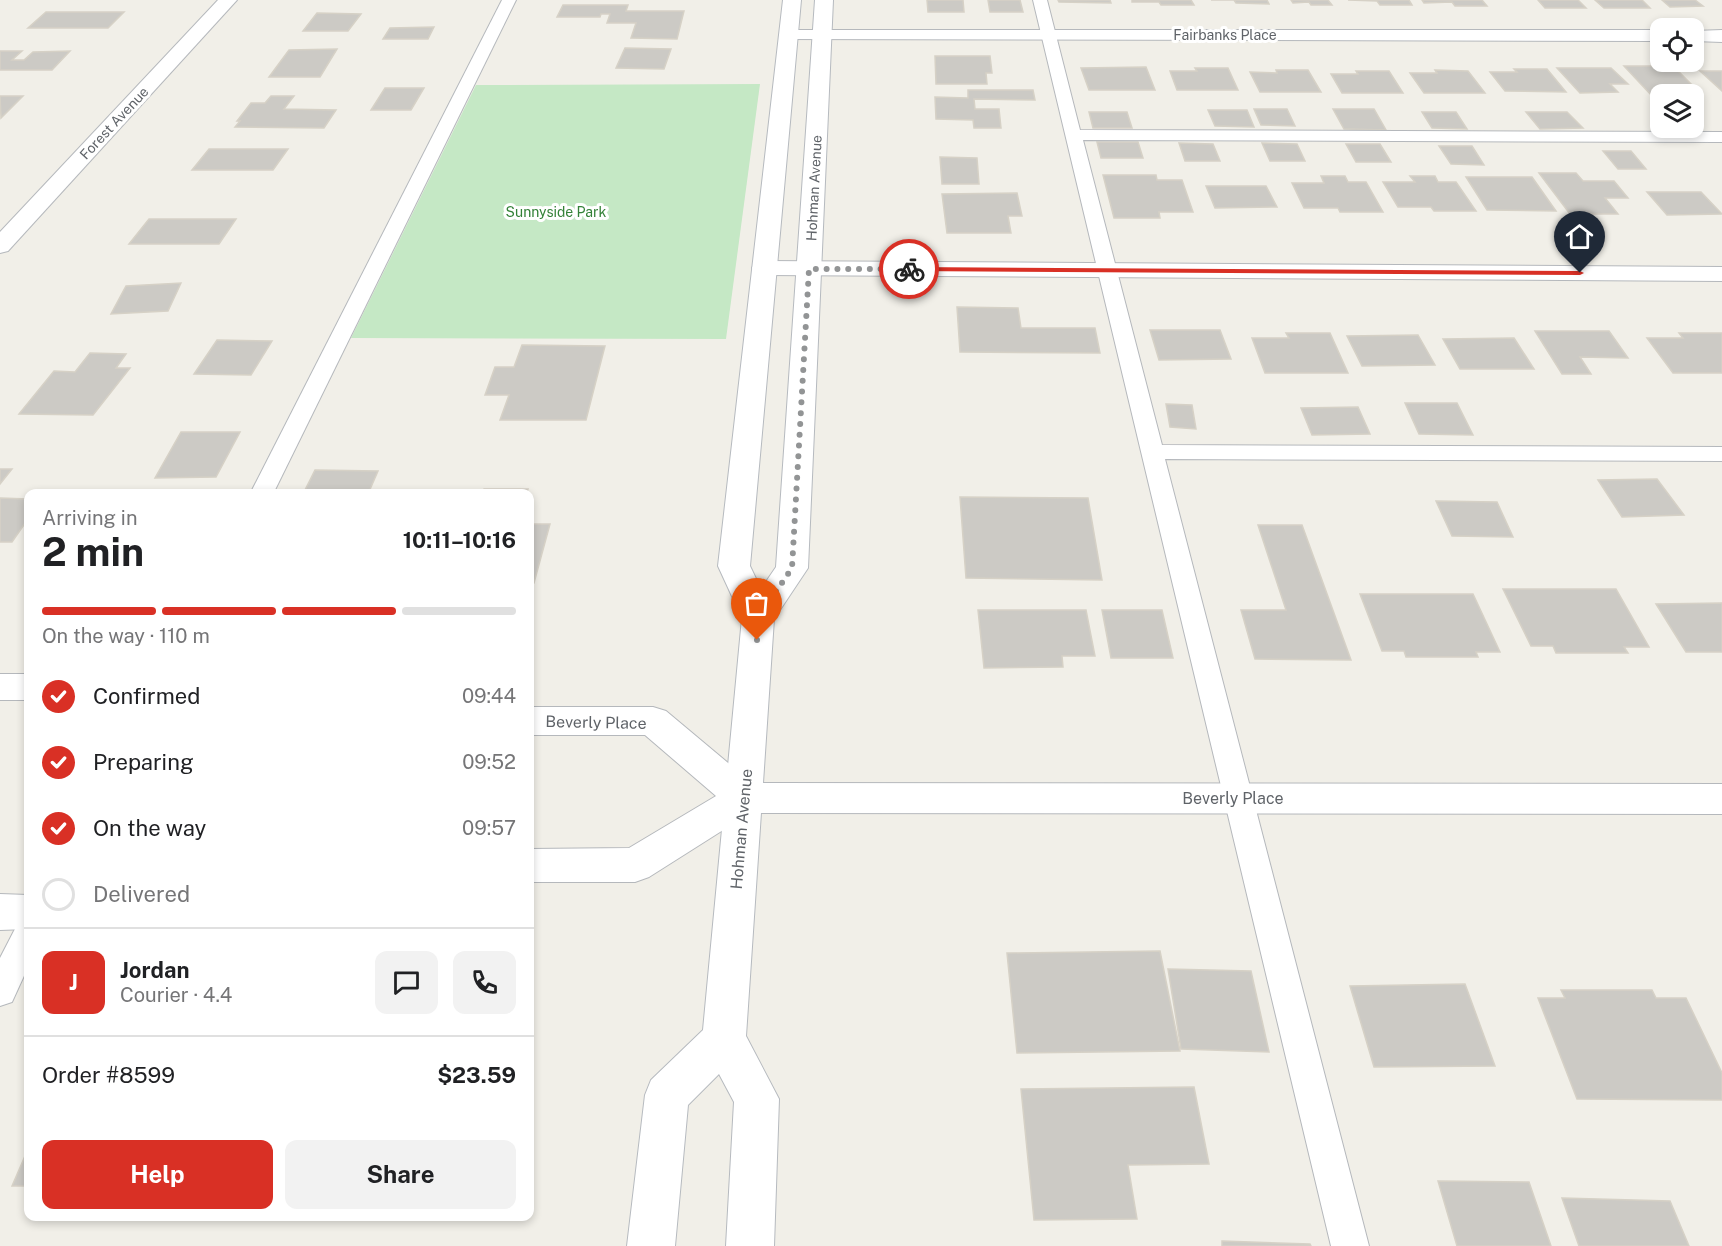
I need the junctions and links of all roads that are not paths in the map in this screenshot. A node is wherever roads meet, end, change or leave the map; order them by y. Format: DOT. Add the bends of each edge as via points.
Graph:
graph roads {
  1 [pos="228,0"];
  2 [pos="509,0"];
  3 [pos="792,0"];
  4 [pos="824,0"];
  5 [pos="1040,0"];
  6 [pos="789,35"];
  7 [pos="822,35"];
  8 [pos="1049,35"];
  9 [pos="1650,36"];
  10 [pos="1704,36"];
  11 [pos="1722,36"];
  12 [pos="1074,135"];
  13 [pos="1722,137"];
  14 [pos="0,246"];
  15 [pos="764,268"];
  16 [pos="809,269"];
  17 [pos="1108,270"];
  18 [pos="1722,274"];
  19 [pos="1152,452"];
  20 [pos="1722,454"];
  21 [pos="264,489"];
  22 [pos="758,618"];
  23 [pos="0,687"];
  24 [pos="24,687"];
  25 [pos="534,721"];
  26 [pos="744,798"];
  27 [pos="1237,798"];
  28 [pos="1722,800"];
  29 [pos="534,865"];
  30 [pos="0,912"];
  31 [pos="24,912"];
  32 [pos="24,943"];
  33 [pos="0,991"];
  34 [pos="724,1039"];
  35 [pos="651,1246"];
  36 [pos="750,1246"];
  37 [pos="1350,1246"];
  1 -- 14 [label="street, Forest Avenue"];
  2 -- 21 [label="lane"];
  3 -- 6 [label="street, Hohman Avenue"];
  4 -- 7 [label="street, Hohman Avenue"];
  5 -- 8 [label="lane"];
  6 -- 7 [label="street, Fairbanks Place"];
  6 -- 15 [label="street, Hohman Avenue"];
  7 -- 8 [label="street, Fairbanks Place"];
  7 -- 16 [label="street, Hohman Avenue"];
  8 -- 9 [label="street, Fairbanks Place"];
  8 -- 12 [label="lane"];
  10 -- 11 [label="street"];
  12 -- 13 [label="lane"];
  12 -- 17 [label="lane"];
  15 -- 16 [label="street"];
  15 -- 22 [label="street, Hohman Avenue" via="734,566"];
  16 -- 17 [label="street"];
  16 -- 22 [label="street, Hohman Avenue" via="792,568"];
  17 -- 18 [label="street"];
  17 -- 19 [label="lane"];
  19 -- 20 [label="lane"];
  19 -- 27 [label="lane"];
  22 -- 26 [label="street, Hohman Avenue"];
  23 -- 24 [label="street"];
  25 -- 26 [label="street, Beverly Place" via="653,721"];
  26 -- 27 [label="street, Beverly Place"];
  26 -- 29 [label="street" via="635,865"];
  26 -- 34 [label="street, Hohman Avenue"];
  27 -- 28 [label="street, Beverly Place"];
  27 -- 37 [label="lane"];
  30 -- 31 [label="street"];
  32 -- 33 [label="lane"];
  34 -- 35 [label="street" via="667,1095"];
  34 -- 36 [label="street" via="757,1099"];
}
